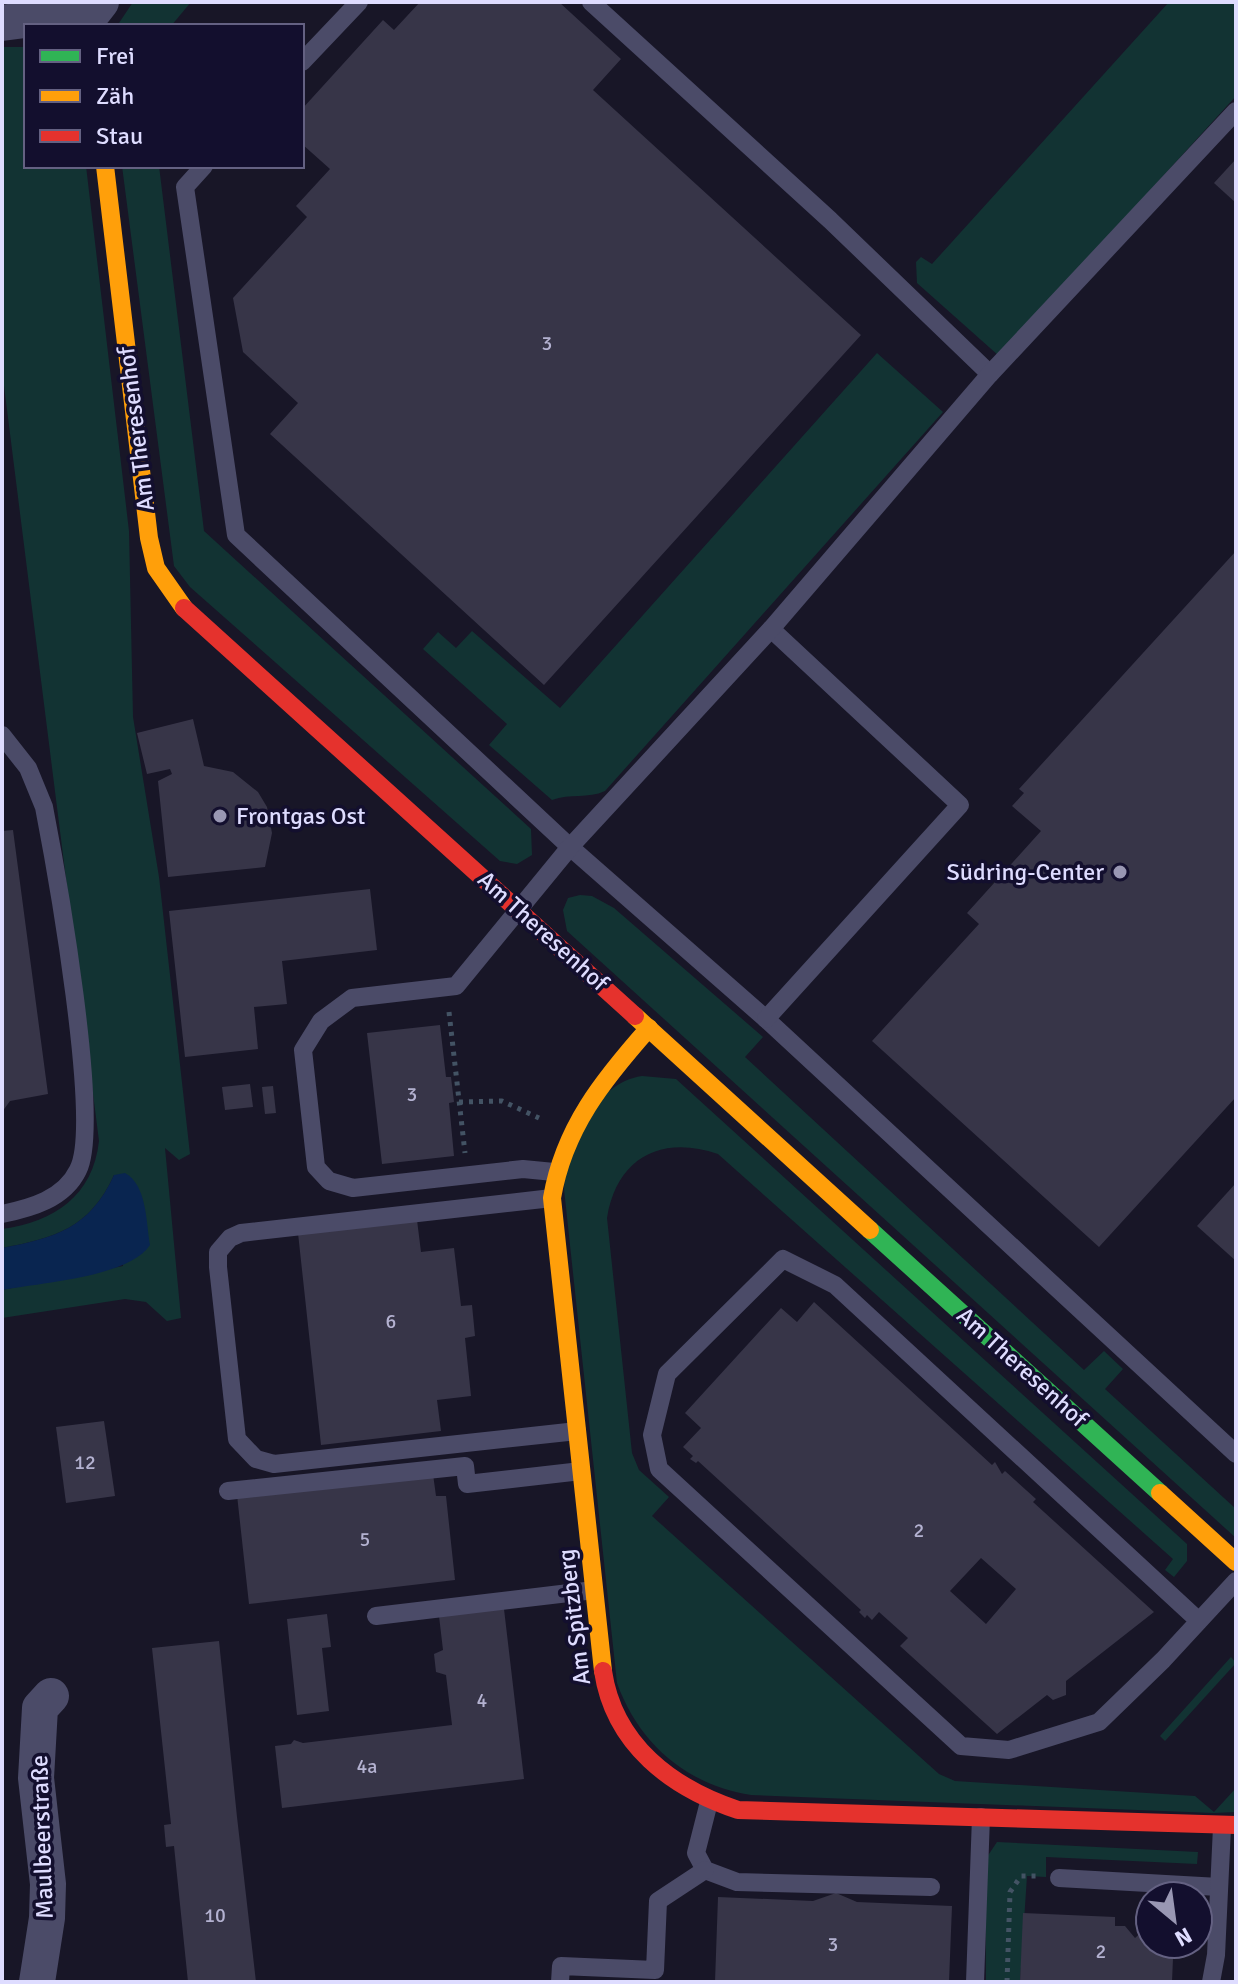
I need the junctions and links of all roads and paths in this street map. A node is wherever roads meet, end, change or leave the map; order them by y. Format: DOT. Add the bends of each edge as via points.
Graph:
graph roads {
  1 [pos="359,2"];
  2 [pos="591,2"];
  3 [pos="96,13"];
  4 [pos="2,23"];
  5 [pos="304,60"];
  6 [pos="1236,111"];
  7 [pos="105,168"];
  8 [pos="202,168"];
  9 [pos="990,374"];
  10 [pos="771,629"];
  11 [pos="2,735"];
  12 [pos="570,847"];
  13 [pos="519,908"];
  14 [pos="447,987"];
  15 [pos="766,1019"];
  16 [pos="649,1028"];
  17 [pos="459,1102"];
  18 [pos="567,1135"];
  19 [pos="554,1172"];
  20 [pos="467,1175"];
  21 [pos="552,1198"];
  22 [pos="2,1214"];
  23 [pos="577,1431"];
  24 [pos="1236,1454"];
  25 [pos="581,1471"];
  26 [pos="228,1491"];
  27 [pos="1236,1562"];
  28 [pos="1236,1581"];
  29 [pos="594,1590"];
  30 [pos="376,1616"];
  31 [pos="1199,1621"];
  32 [pos="51,1696"];
  33 [pos="709,1802"];
  34 [pos="981,1817"];
  35 [pos="1229,1826"];
  36 [pos="705,1870"];
  37 [pos="1059,1878"];
  38 [pos="931,1887"];
  39 [pos="1219,1887"];
  40 [pos="37,1982"];
  41 [pos="560,1982"];
  42 [pos="975,1982"];
  43 [pos="1007,1982"];
  44 [pos="1211,1982"];
  1 -- 5 [label="lane"];
  2 -- 9 [label="lane"];
  3 -- 4 [label="street"];
  6 -- 9 [label="lane"];
  7 -- 13 [label="street, Am Theresenhof" via="156,568 177,601"];
  8 -- 12 [label="lane" via="185,187 236,535"];
  9 -- 10 [label="lane"];
  10 -- 12 [label="lane"];
  10 -- 15 [label="lane" via="960,805"];
  11 -- 22 [label="lane" via="28,768 44,807 81,1062 86,1149 78,1172 62,1191 34,1207"];
  12 -- 13 [label="lane"];
  12 -- 15 [label="lane"];
  13 -- 14 [label="lane" via="456,986"];
  13 -- 16 [label="street, Am Theresenhof"];
  14 -- 17 [label="path"];
  14 -- 20 [label="lane" via="352,998 321,1021 303,1050 316,1167 329,1181 353,1188"];
  15 -- 24 [label="lane"];
  16 -- 18 [label="street, Am Spitzberg" via="593,1090"];
  16 -- 27 [label="street, Am Theresenhof"];
  17 -- 18 [label="path" via="502,1101"];
  17 -- 20 [label="path"];
  18 -- 19 [label="street, Am Spitzberg"];
  19 -- 20 [label="lane" via="523,1169"];
  19 -- 21 [label="street, Am Spitzberg"];
  21 -- 23 [label="street, Am Spitzberg"];
  21 -- 23 [label="lane" via="241,1233 218,1252 218,1267 237,1439 256,1459 274,1464"];
  23 -- 25 [label="street, Am Spitzberg"];
  25 -- 26 [label="lane" via="467,1484 465,1466"];
  25 -- 29 [label="street, Am Spitzberg"];
  28 -- 31 [label="lane"];
  29 -- 30 [label="lane"];
  29 -- 33 [label="street, Am Spitzberg" via="610,1704 633,1745 655,1769"];
  31 -- 31 [label="lane" via="1099,1722 1009,1750 961,1746 659,1469 652,1435 667,1374 783,1259 835,1285"];
  32 -- 40 [label="street, Maulbeerstraße" via="40,1708 36,1778 48,1884"];
  33 -- 34 [label="street, Am Spitzberg" via="738,1810"];
  33 -- 36 [label="lane" via="696,1853"];
  34 -- 35 [label="street, Am Spitzberg"];
  34 -- 42 [label="lane"];
  35 -- 39 [label="lane"];
  36 -- 38 [label="lane" via="737,1882"];
  36 -- 41 [label="lane" via="658,1901 655,1970 561,1966"];
  37 -- 39 [label="lane"];
  37 -- 43 [label="path" via="1021,1876 1010,1892"];
  39 -- 44 [label="lane"];
}
